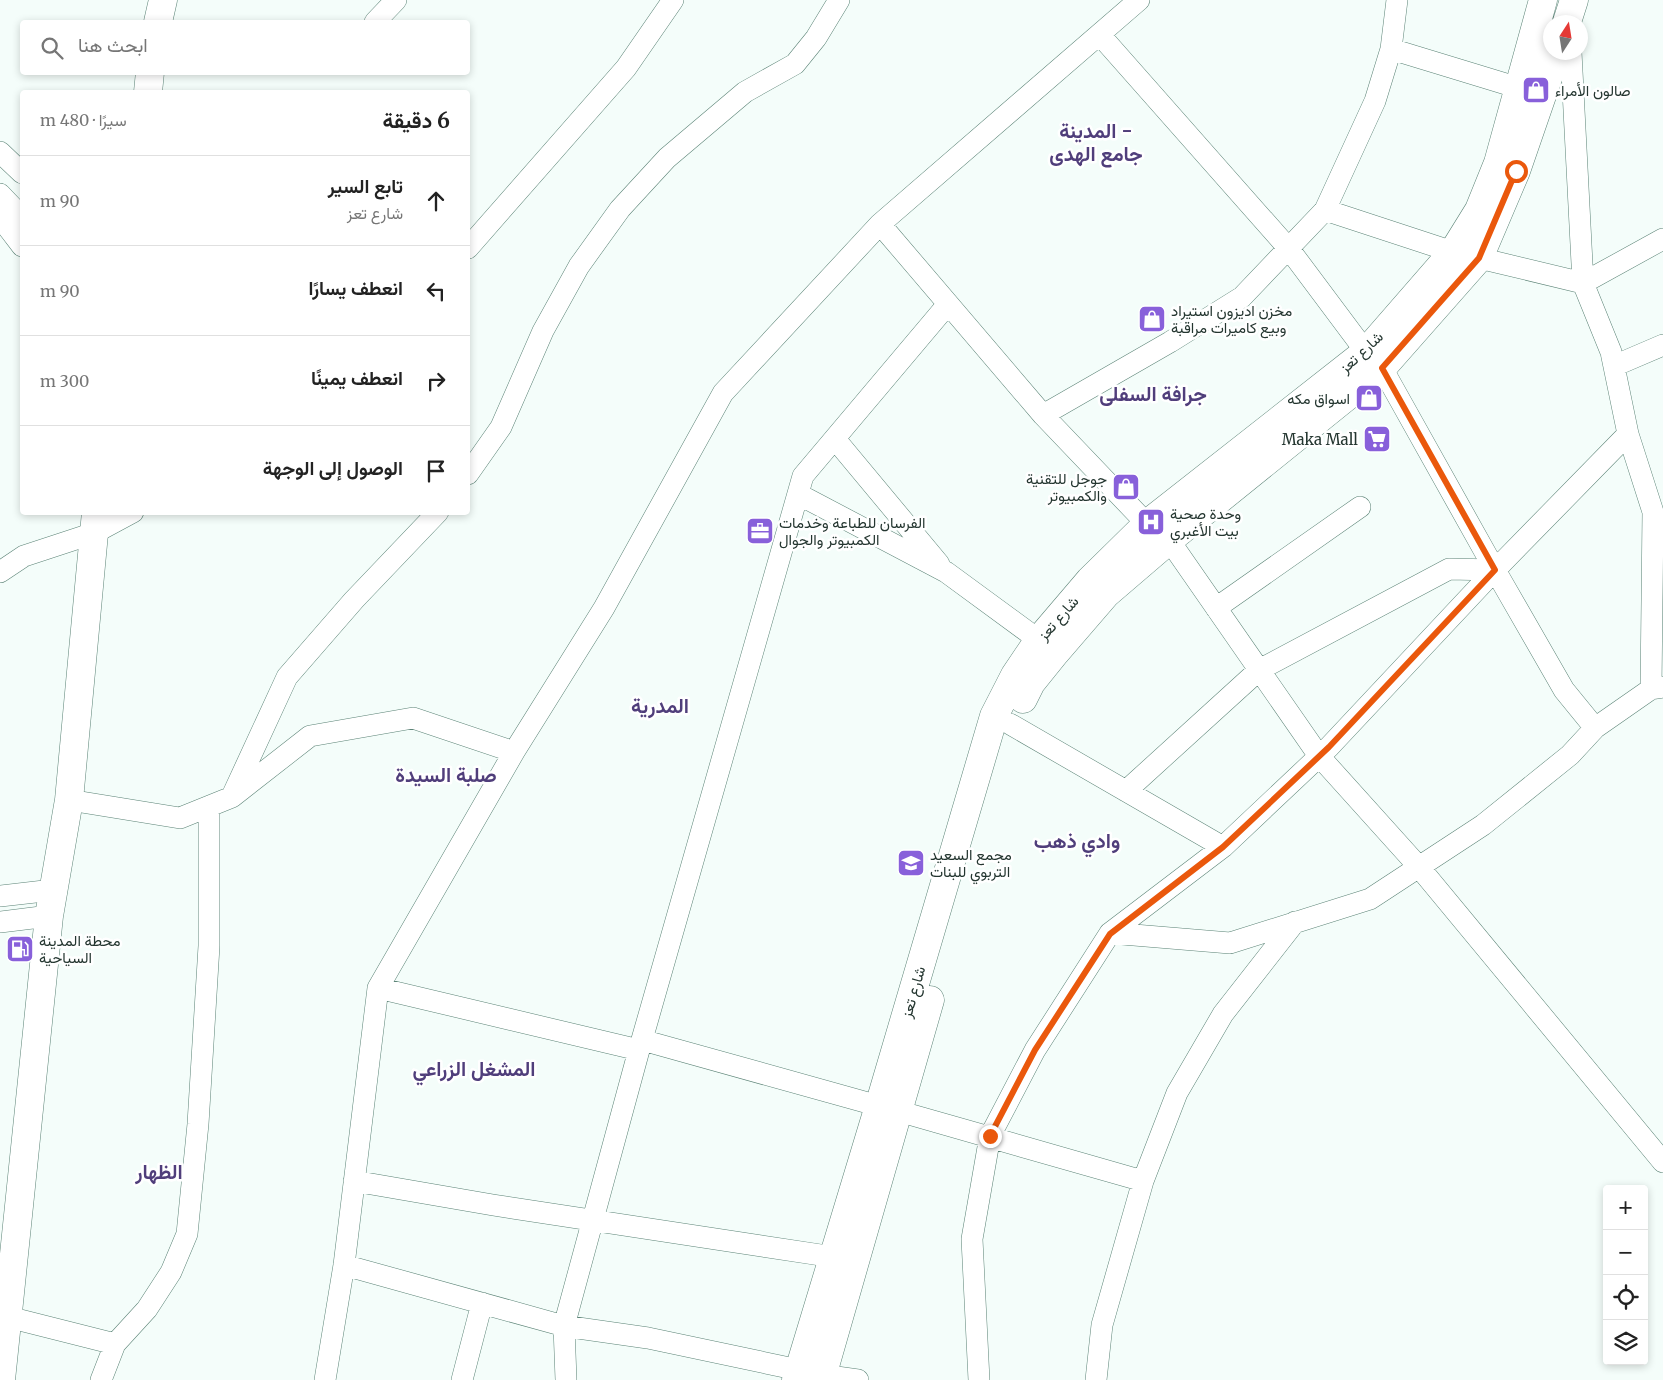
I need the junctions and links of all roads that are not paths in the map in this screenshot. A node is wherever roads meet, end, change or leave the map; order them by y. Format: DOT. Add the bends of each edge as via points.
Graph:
graph roads {
  1 [pos="163,0"];
  2 [pos="396,0"];
  3 [pos="673,0"];
  4 [pos="839,0"];
  5 [pos="1139,0"];
  6 [pos="1397,0"];
  7 [pos="1543,0"];
  8 [pos="158,20"];
  9 [pos="378,20"];
  10 [pos="1100,35"];
  11 [pos="1391,49"];
  12 [pos="1554,60"];
  13 [pos="1571,60"];
  14 [pos="150,75"];
  15 [pos="1519,88"];
  16 [pos="148,90"];
  17 [pos="0,152"];
  18 [pos="20,171"];
  19 [pos="0,194"];
  20 [pos="1325,210"];
  21 [pos="0,213"];
  22 [pos="20,215"];
  23 [pos="880,224"];
  24 [pos="1663,239"];
  25 [pos="20,243"];
  26 [pos="470,246"];
  27 [pos="1289,249"];
  28 [pos="1466,255"];
  29 [pos="1583,284"];
  30 [pos="948,304"];
  31 [pos="1663,345"];
  32 [pos="1374,360"];
  33 [pos="1614,366"];
  34 [pos="1043,415"];
  35 [pos="1628,434"];
  36 [pos="835,439"];
  37 [pos="470,471"];
  38 [pos="798,494"];
  39 [pos="1360,507"];
  40 [pos="123,515"];
  41 [pos="435,515"];
  42 [pos="95,523"];
  43 [pos="1147,524"];
  44 [pos="1169,540"];
  45 [pos="1495,570"];
  46 [pos="0,572"];
  47 [pos="946,572"];
  48 [pos="1216,608"];
  49 [pos="1047,646"];
  50 [pos="1259,670"];
  51 [pos="1657,688"];
  52 [pos="1010,724"];
  53 [pos="1595,728"];
  54 [pos="514,752"];
  55 [pos="1319,756"];
  56 [pos="1126,791"];
  57 [pos="232,797"];
  58 [pos="69,800"];
  59 [pos="208,807"];
  60 [pos="1223,847"];
  61 [pos="1419,867"];
  62 [pos="0,896"];
  63 [pos="51,903"];
  64 [pos="0,922"];
  65 [pos="1295,922"];
  66 [pos="1110,934"];
  67 [pos="378,988"];
  68 [pos="640,1045"];
  69 [pos="889,1109"];
  70 [pos="990,1136"];
  71 [pos="1663,1162"];
  72 [pos="354,1181"];
  73 [pos="1143,1181"];
  74 [pos="593,1219"];
  75 [pos="834,1257"];
  76 [pos="344,1265"];
  77 [pos="482,1304"];
  78 [pos="8,1317"];
  79 [pos="564,1326"];
  80 [pos="116,1344"];
  81 [pos="1,1370"];
  82 [pos="809,1376"];
  83 [pos="101,1380"];
  84 [pos="325,1380"];
  85 [pos="462,1380"];
  86 [pos="566,1380"];
  87 [pos="858,1380"];
  88 [pos="979,1380"];
  89 [pos="1096,1380"];
  1 -- 8 [label="main road"];
  2 -- 9 [label="street"];
  3 -- 26 [label="street" via="626,68"];
  4 -- 37 [label="street" via="816,38 795,64 745,92 667,158 620,209 579,266 543,331 501,427"];
  5 -- 10 [label="street"];
  6 -- 11 [label="street"];
  7 -- 15 [label="main road, شارع تعز"];
  10 -- 23 [label="street"];
  10 -- 27 [label="street"];
  11 -- 15 [label="street"];
  11 -- 20 [label="street" via="1376,101"];
  12 -- 28 [label="main road, شارع تعز" via="1516,171"];
  13 -- 29 [label="street"];
  14 -- 16 [label="main road"];
  15 -- 28 [label="main road, شارع تعز" via="1498,163 1479,210"];
  17 -- 18 [label="street"];
  19 -- 22 [label="street"];
  20 -- 27 [label="street"];
  20 -- 28 [label="street"];
  21 -- 25 [label="street"];
  23 -- 30 [label="street"];
  23 -- 54 [label="street" via="723,394 604,608"];
  24 -- 29 [label="street"];
  27 -- 32 [label="street"];
  27 -- 34 [label="street" via="1242,297"];
  28 -- 29 [label="street"];
  28 -- 32 [label="main road, شارع تعز"];
  29 -- 33 [label="street"];
  30 -- 34 [label="street"];
  30 -- 36 [label="street"];
  31 -- 33 [label="street"];
  32 -- 43 [label="main road, شارع تعز"];
  32 -- 44 [label="main road, شارع تعز"];
  32 -- 45 [label="street"];
  33 -- 35 [label="street"];
  34 -- 43 [label="street"];
  35 -- 45 [label="street"];
  35 -- 51 [label="street" via="1653,512"];
  36 -- 38 [label="street" via="803,476"];
  36 -- 47 [label="street"];
  38 -- 47 [label="street"];
  38 -- 68 [label="street"];
  39 -- 48 [label="street"];
  40 -- 42 [label="street"];
  41 -- 57 [label="street" via="354,600 287,677"];
  42 -- 46 [label="street" via="24,556"];
  42 -- 58 [label="main road"];
  43 -- 44 [label="street"];
  43 -- 49 [label="main road, شارع تعز" via="1090,580"];
  44 -- 48 [label="street"];
  44 -- 49 [label="main road, شارع تعز"];
  45 -- 50 [label="street" via="1449,569"];
  45 -- 53 [label="street" via="1564,690"];
  45 -- 55 [label="street"];
  47 -- 49 [label="street"];
  48 -- 50 [label="street"];
  49 -- 52 [label="main road, شارع تعز"];
  49 -- 69 [label="main road, شارع تعز" via="1016,676 994,716"];
  50 -- 55 [label="street"];
  50 -- 56 [label="street"];
  51 -- 53 [label="street"];
  52 -- 56 [label="street"];
  52 -- 69 [label="main road, شارع تعز"];
  53 -- 61 [label="street" via="1570,755 1483,825"];
  54 -- 57 [label="street" via="412,718 310,736"];
  54 -- 67 [label="street"];
  55 -- 60 [label="street"];
  55 -- 61 [label="street"];
  56 -- 60 [label="street"];
  57 -- 59 [label="street"];
  58 -- 59 [label="street" via="180,818"];
  58 -- 63 [label="main road"];
  59 -- 80 [label="street" via="209,946 188,1234 171,1272 147,1309"];
  60 -- 66 [label="street"];
  61 -- 65 [label="street" via="1370,899"];
  61 -- 71 [label="street"];
  62 -- 63 [label="street"];
  63 -- 64 [label="street"];
  63 -- 78 [label="main road"];
  65 -- 66 [label="street" via="1230,943"];
  65 -- 73 [label="street" via="1222,1014 1177,1093"];
  66 -- 70 [label="street" via="1035,1050"];
  67 -- 68 [label="street"];
  67 -- 72 [label="street"];
  68 -- 69 [label="street"];
  68 -- 74 [label="street"];
  69 -- 70 [label="street"];
  69 -- 75 [label="main road, شارع تعز"];
  69 -- 82 [label="main road, شارع تعز"];
  70 -- 73 [label="street"];
  70 -- 88 [label="street" via="972,1239"];
  72 -- 74 [label="street"];
  72 -- 76 [label="street"];
  73 -- 89 [label="street" via="1102,1324"];
  74 -- 75 [label="street"];
  74 -- 79 [label="street"];
  75 -- 82 [label="main road, شارع تعز"];
  76 -- 77 [label="street"];
  76 -- 84 [label="street"];
  77 -- 79 [label="street"];
  77 -- 85 [label="street"];
  78 -- 80 [label="street"];
  78 -- 81 [label="main road"];
  79 -- 82 [label="street" via="648,1338"];
  79 -- 86 [label="street"];
  80 -- 83 [label="street"];
  82 -- 87 [label="street"];
}
